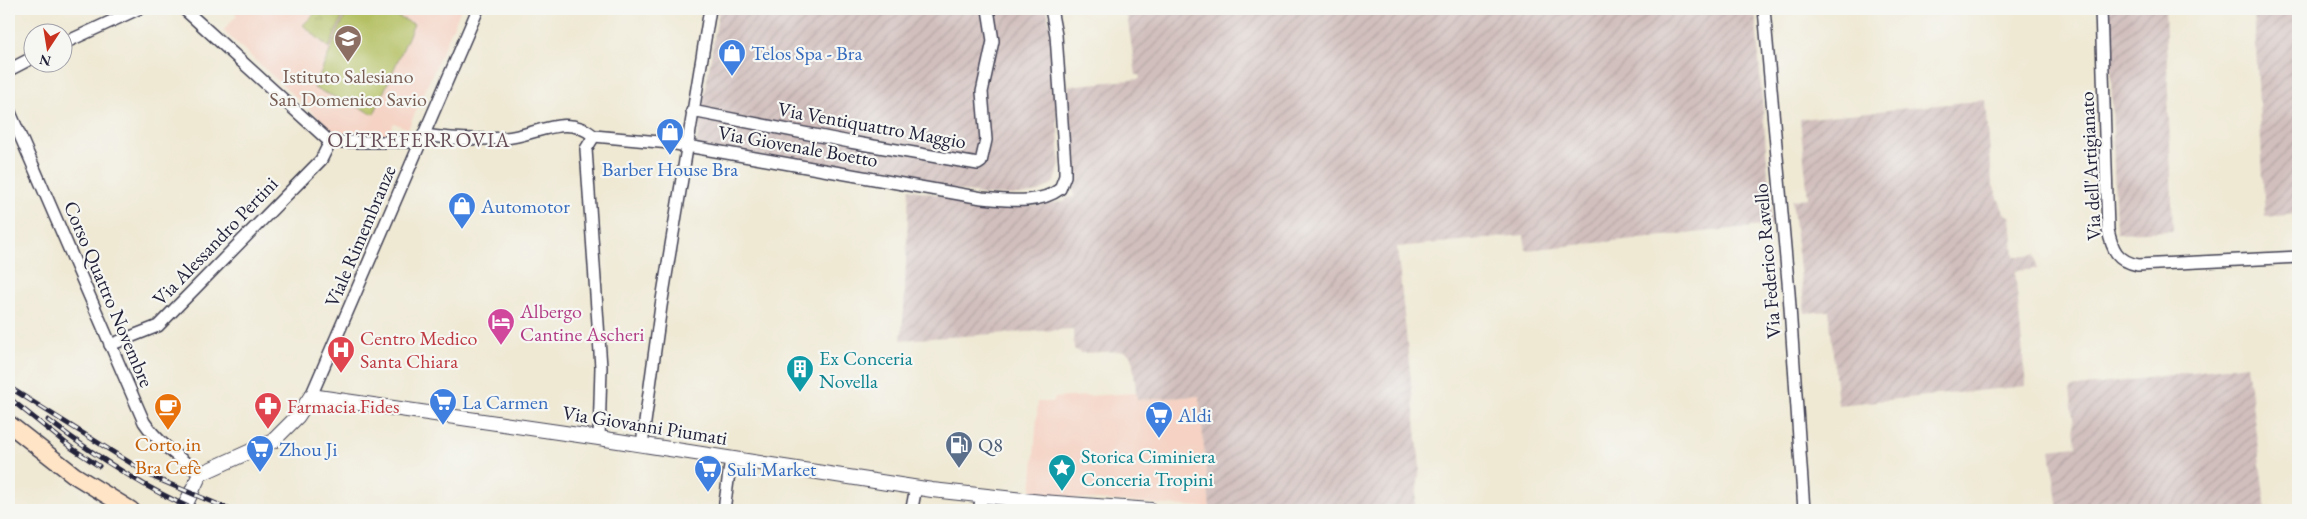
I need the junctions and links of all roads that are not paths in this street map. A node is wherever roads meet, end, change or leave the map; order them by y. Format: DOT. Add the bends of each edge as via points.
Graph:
graph roads {
  1 [pos="138,9"];
  2 [pos="184,9"];
  3 [pos="478,9"];
  4 [pos="710,9"];
  5 [pos="988,9"];
  6 [pos="1051,9"];
  7 [pos="1764,9"];
  8 [pos="2101,9"];
  9 [pos="72,39"];
  10 [pos="22,63"];
  11 [pos="9,70"];
  12 [pos="9,110"];
  13 [pos="692,110"];
  14 [pos="594,136"];
  15 [pos="422,139"];
  16 [pos="330,142"];
  17 [pos="686,146"];
  18 [pos="2298,257"];
  19 [pos="110,345"];
  20 [pos="311,396"];
  21 [pos="9,424"];
  22 [pos="599,438"];
  23 [pos="642,444"];
  24 [pos="732,458"];
  25 [pos="200,474"];
  26 [pos="916,487"];
  27 [pos="982,496"];
  28 [pos="912,508"];
  29 [pos="131,510"];
  30 [pos="183,510"];
  31 [pos="724,510"];
  32 [pos="979,510"];
  33 [pos="1151,510"];
  34 [pos="1804,510"];
  1 -- 9 [label="street"];
  2 -- 16 [label="street"];
  3 -- 15 [label="street, Viale Rimembranze"];
  4 -- 13 [label="street"];
  5 -- 13 [label="street, Via Ventiquattro Maggio" via="993,41 982,92 986,140 978,164"];
  6 -- 17 [label="street, Via Giovenale Boetto" via="1060,85 1065,176 1060,189 1044,198 982,198"];
  7 -- 34 [label="street, Via Federico Ravello"];
  8 -- 18 [label="street, Via dell'Artigianato" via="2108,230 2112,247 2119,257 2138,265"];
  10 -- 11 [label="street"];
  12 -- 19 [label="street, Corso Quattro Novembre"];
  13 -- 17 [label="street"];
  14 -- 15 [label="street, Via Giovenale Boetto" via="574,125 547,127 507,138"];
  14 -- 17 [label="street, Via Giovenale Boetto"];
  14 -- 22 [label="street" via="586,149 601,359"];
  15 -- 16 [label="street, Via Giovenale Boetto"];
  15 -- 20 [label="street, Viale Rimembranze"];
  16 -- 19 [label="street, Via Alessandro Pertini" via="321,160 158,326"];
  17 -- 23 [label="street"];
  19 -- 25 [label="street, Corso Quattro Novembre" via="151,432"];
  20 -- 22 [label="street, Via Giovanni Piumati"];
  20 -- 25 [label="street" via="298,416 273,441"];
  21 -- 29 [label="main road" via="67,470"];
  22 -- 23 [label="street, Via Giovanni Piumati"];
  23 -- 24 [label="street, Via Giovanni Piumati"];
  24 -- 26 [label="street, Via Giovanni Piumati"];
  24 -- 31 [label="street"];
  25 -- 30 [label="street"];
  26 -- 27 [label="street, Via Giovanni Piumati"];
  26 -- 28 [label="street"];
  27 -- 32 [label="street"];
  27 -- 33 [label="street, Via Giovanni Piumati"];
}
